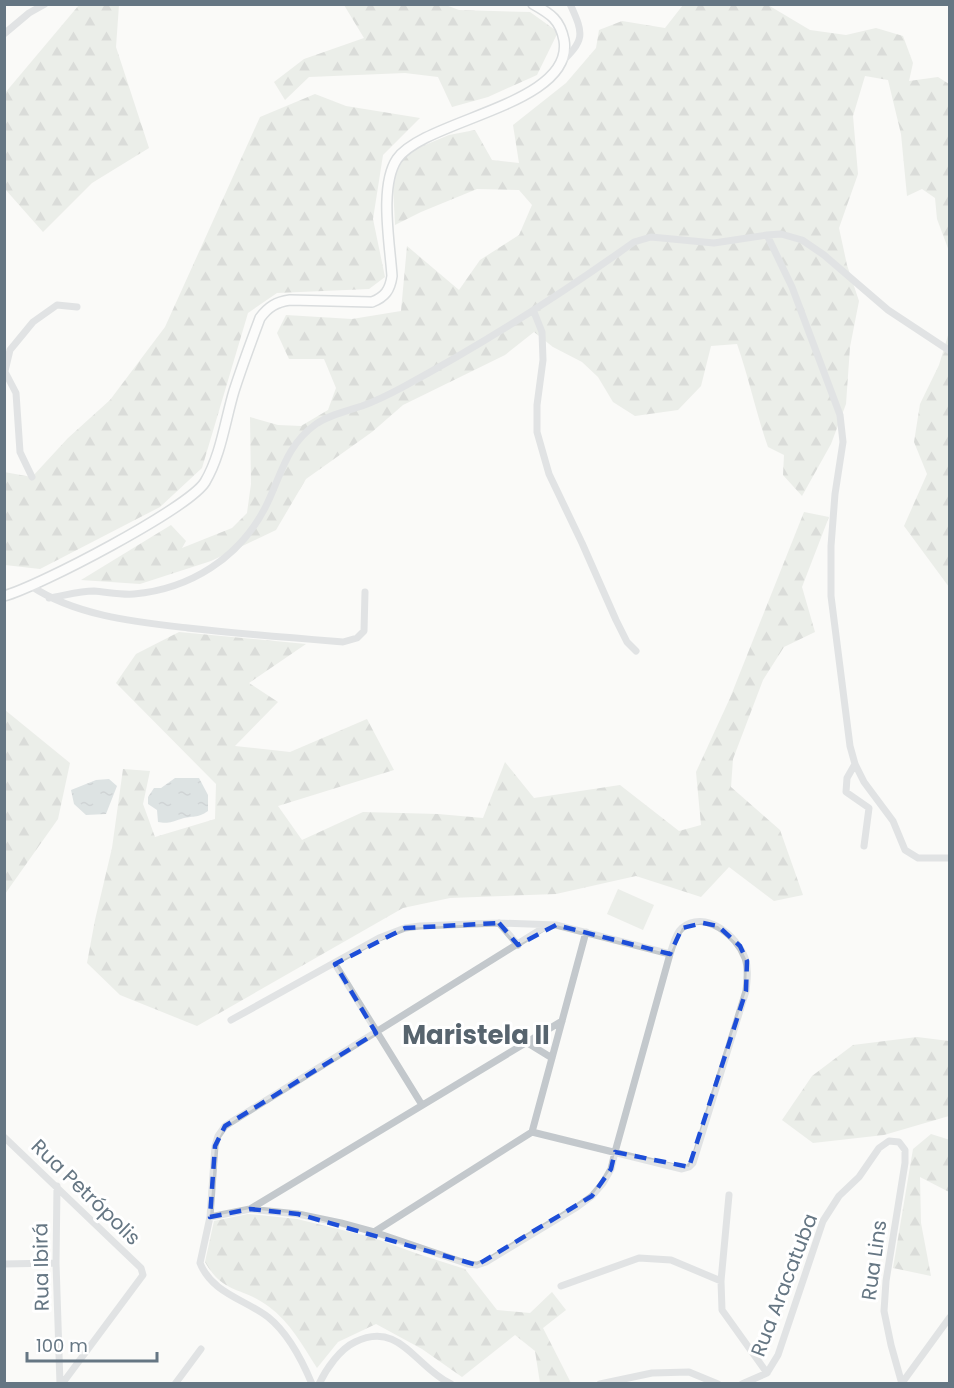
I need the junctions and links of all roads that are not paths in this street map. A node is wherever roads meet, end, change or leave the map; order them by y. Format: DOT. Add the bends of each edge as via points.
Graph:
graph roads {
  1 [pos="45,4"];
  2 [pos="533,4"];
  3 [pos="570,4"];
  4 [pos="4,34"];
  5 [pos="560,64"];
  6 [pos="767,235"];
  7 [pos="77,307"];
  8 [pos="534,312"];
  9 [pos="950,351"];
  10 [pos="5,370"];
  11 [pos="32,477"];
  12 [pos="31,586"];
  13 [pos="365,592"];
  14 [pos="4,596"];
  15 [pos="49,598"];
  16 [pos="636,651"];
  17 [pos="855,764"];
  18 [pos="864,846"];
  19 [pos="948,858"];
  20 [pos="499,922"];
  21 [pos="548,925"];
  22 [pos="586,932"];
  23 [pos="518,945"];
  24 [pos="670,954"];
  25 [pos="335,964"];
  26 [pos="231,1020"];
  27 [pos="562,1021"];
  28 [pos="376,1033"];
  29 [pos="526,1042"];
  30 [pos="552,1058"];
  31 [pos="422,1105"];
  32 [pos="532,1132"];
  33 [pos="4,1137"];
  34 [pos="899,1142"];
  35 [pos="615,1152"];
  36 [pos="57,1186"];
  37 [pos="729,1195"];
  38 [pos="250,1209"];
  39 [pos="210,1217"];
  40 [pos="374,1232"];
  41 [pos="56,1263"];
  42 [pos="4,1264"];
  43 [pos="721,1281"];
  44 [pos="561,1286"];
  45 [pos="950,1317"];
  46 [pos="201,1349"];
  47 [pos="767,1373"];
  48 [pos="61,1383"];
  49 [pos="175,1383"];
  50 [pos="312,1383"];
  51 [pos="319,1383"];
  52 [pos="451,1383"];
  53 [pos="600,1383"];
  54 [pos="718,1383"];
  55 [pos="742,1383"];
  56 [pos="902,1383"];
  1 -- 4 [label="street"];
  2 -- 5 [label="main road" via="549,13 561,28 564,46"];
  3 -- 5 [label="street" via="577,19 579,45"];
  5 -- 12 [label="main road" via="549,79 527,92 495,110 425,138 398,158 390,174 387,195 392,276 383,298 372,302 279,301 267,309 260,318 234,389 212,468 204,484 189,499"];
  6 -- 8 [label="street" via="714,243 651,237 634,242"];
  6 -- 9 [label="street" via="802,240 888,310"];
  6 -- 17 [label="street" via="792,287 843,431 831,546 831,596"];
  7 -- 10 [label="street" via="57,305 33,322 10,350"];
  8 -- 15 [label="street" via="394,392 317,423 298,439 285,459 276,487 247,537 200,575 168,589 133,594 91,591"];
  8 -- 16 [label="street" via="542,332 543,360 537,432 549,474 616,620"];
  10 -- 11 [label="street" via="16,393 20,452"];
  12 -- 14 [label="main road"];
  12 -- 15 [label="street"];
  13 -- 15 [label="street" via="364,631 344,642 140,622"];
  17 -- 18 [label="street" via="847,778 846,792 869,808"];
  17 -- 19 [label="street" via="892,821 905,850 918,858"];
  20 -- 21 [label="street"];
  20 -- 23 [label="street"];
  20 -- 25 [label="street" via="405,928"];
  21 -- 22 [label="street"];
  21 -- 23 [label="street"];
  22 -- 24 [label="street"];
  22 -- 27 [label="street"];
  23 -- 28 [label="street"];
  24 -- 35 [label="street"];
  24 -- 35 [label="street" via="682,928 691,923 718,926 740,946 747,961 746,991 693,1163 682,1169"];
  25 -- 26 [label="street"];
  25 -- 28 [label="street"];
  27 -- 29 [label="street"];
  27 -- 30 [label="street"];
  28 -- 31 [label="street"];
  28 -- 39 [label="street" via="225,1126 216,1146"];
  29 -- 30 [label="street"];
  29 -- 31 [label="street"];
  30 -- 32 [label="street"];
  31 -- 38 [label="street"];
  32 -- 35 [label="street"];
  32 -- 40 [label="street"];
  33 -- 36 [label="street, Rua Petrópolis"];
  34 -- 47 [label="street, Rua Aracatuba" via="889,1141 879,1149 823,1221 778,1355"];
  34 -- 56 [label="street, Rua Lins" via="905,1150 905,1163 884,1311"];
  35 -- 40 [label="street" via="603,1183 592,1196 477,1265"];
  36 -- 41 [label="street, Rua Ibirá"];
  36 -- 48 [label="street, Rua Petrópolis" via="143,1272"];
  37 -- 43 [label="street"];
  38 -- 39 [label="street"];
  38 -- 40 [label="street" via="298,1214"];
  39 -- 50 [label="street" via="200,1263 209,1280 277,1326"];
  41 -- 42 [label="street"];
  41 -- 48 [label="street, Rua Ibirá"];
  43 -- 44 [label="street" via="671,1260 639,1258"];
  43 -- 47 [label="street" via="722,1310"];
  45 -- 56 [label="street"];
  46 -- 49 [label="street"];
  47 -- 55 [label="street, Rua Aracatuba"];
  51 -- 52 [label="street" via="326,1369 350,1344 367,1336 382,1335"];
  53 -- 54 [label="street" via="652,1372 689,1372"];
}
